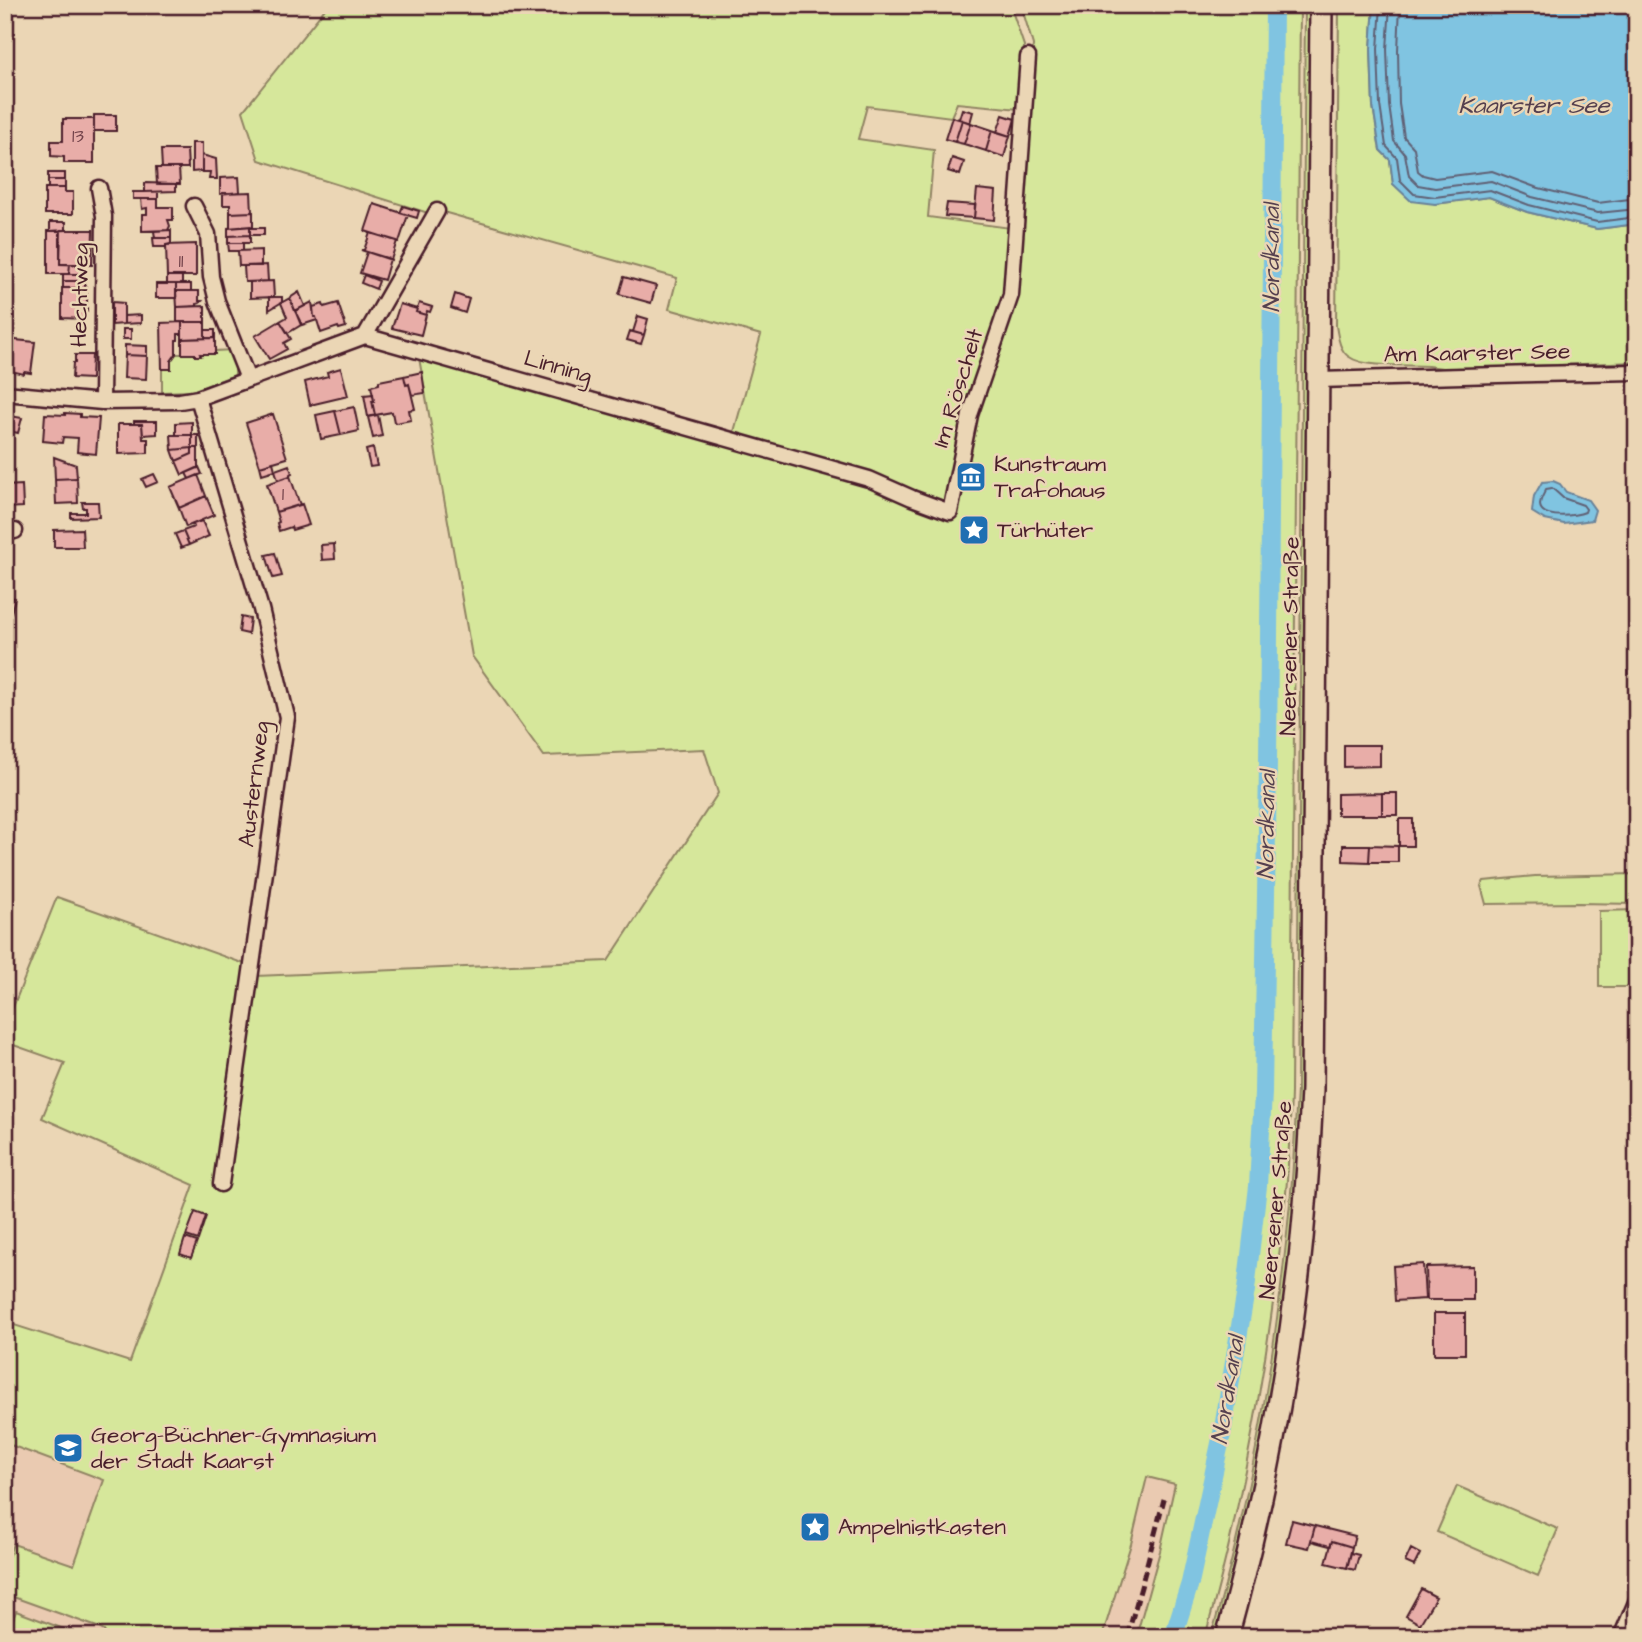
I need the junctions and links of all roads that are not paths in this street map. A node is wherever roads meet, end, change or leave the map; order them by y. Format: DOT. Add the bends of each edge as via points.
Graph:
graph roads {
  1 [pos="1321,5"];
  2 [pos="1028,57"];
  3 [pos="99,188"];
  4 [pos="194,206"];
  5 [pos="437,211"];
  6 [pos="365,336"];
  7 [pos="1637,373"];
  8 [pos="248,379"];
  9 [pos="1319,380"];
  10 [pos="5,393"];
  11 [pos="198,398"];
  12 [pos="102,402"];
  13 [pos="739,442"];
  14 [pos="221,1184"];
  15 [pos="1637,1600"];
  16 [pos="1227,1637"];
  17 [pos="1620,1637"];
  1 -- 9 [label="main road, Neersener Straße"];
  2 -- 13 [label="street, Im Röschelt" via="1011,295 970,415 950,512 869,479"];
  3 -- 12 [label="street, Hechtweg" via="104,216"];
  4 -- 8 [label="street" via="208,234 217,302"];
  5 -- 6 [label="street"];
  6 -- 8 [label="street"];
  6 -- 13 [label="street, Linning"];
  7 -- 9 [label="street, Am Kaarster See"];
  8 -- 11 [label="street"];
  9 -- 16 [label="main road, Neersener Straße" via="1307,1192 1271,1448"];
  10 -- 12 [label="street"];
  11 -- 12 [label="street"];
  11 -- 14 [label="street, Austernweg" via="261,609 287,716"];
  15 -- 17 [label="street"];
}
